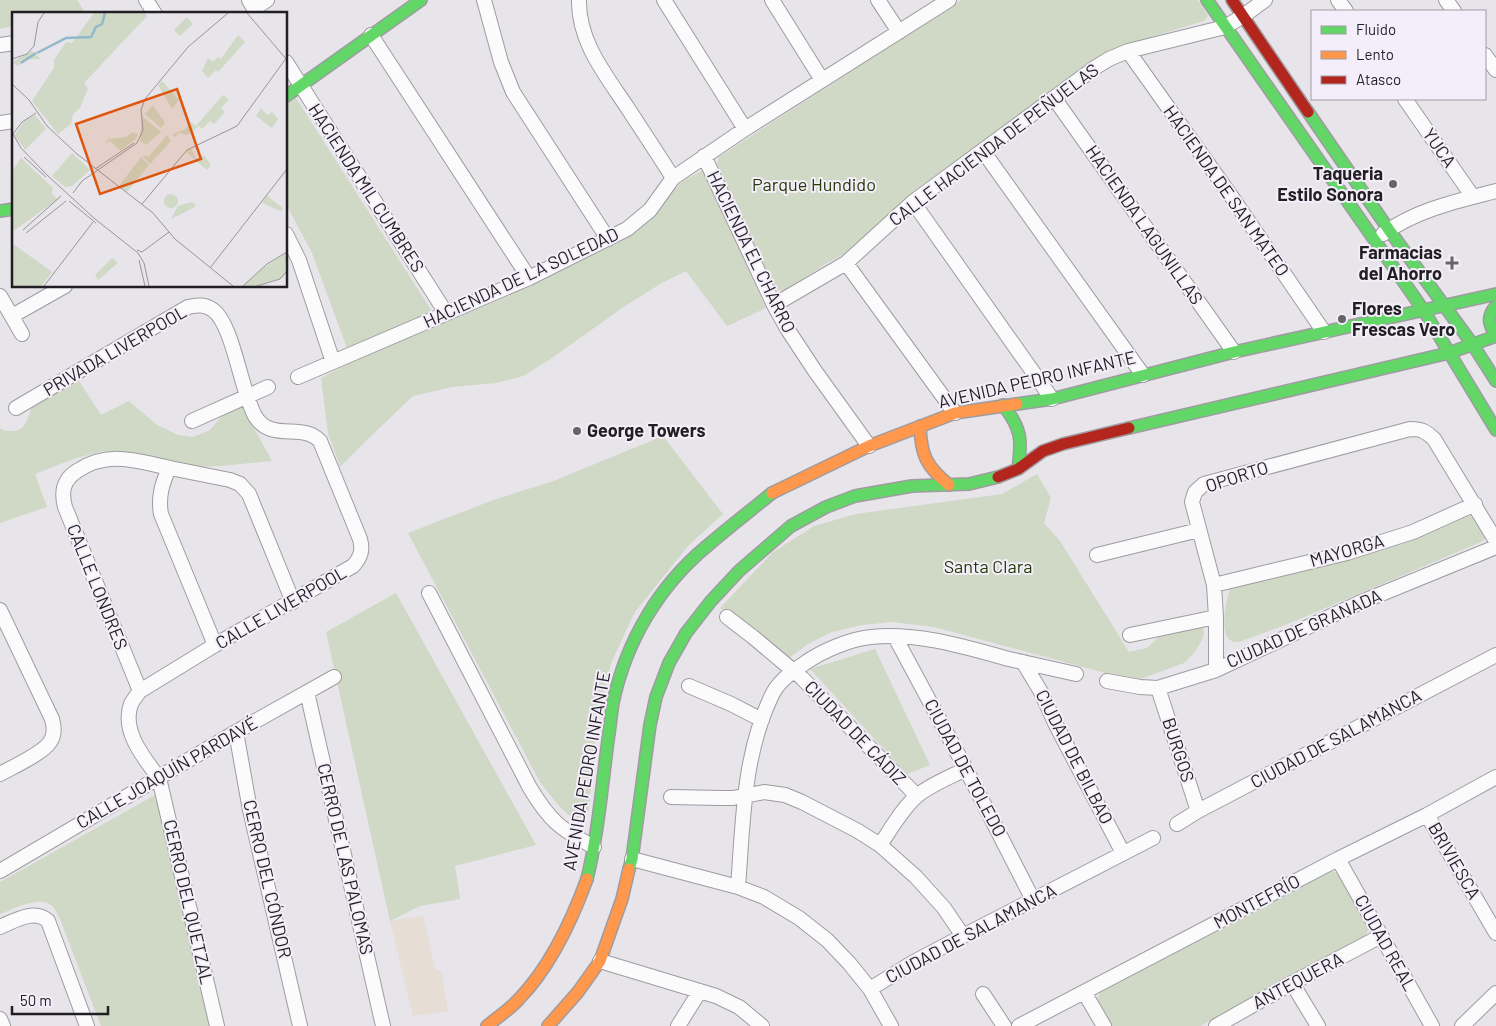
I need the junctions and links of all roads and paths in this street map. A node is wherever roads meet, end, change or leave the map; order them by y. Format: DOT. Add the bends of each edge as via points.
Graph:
graph roads {
  1 [pos="146,0"];
  2 [pos="267,0"];
  3 [pos="421,0"];
  4 [pos="484,0"];
  5 [pos="580,0"];
  6 [pos="664,0"];
  7 [pos="772,0"];
  8 [pos="878,0"];
  9 [pos="949,0"];
  10 [pos="1207,0"];
  11 [pos="1231,0"];
  12 [pos="1265,0"];
  13 [pos="253,8"];
  14 [pos="154,12"];
  15 [pos="1215,13"];
  16 [pos="1243,16"];
  17 [pos="1224,27"];
  18 [pos="1204,31"];
  19 [pos="899,32"];
  20 [pos="371,35"];
  21 [pos="1128,51"];
  22 [pos="1486,55"];
  23 [pos="288,65"];
  24 [pos="1496,70"];
  25 [pos="822,80"];
  26 [pos="301,85"];
  27 [pos="288,95"];
  28 [pos="1054,98"];
  29 [pos="1406,100"];
  30 [pos="745,130"];
  31 [pos="983,151"];
  32 [pos="704,156"];
  33 [pos="673,178"];
  34 [pos="1496,192"];
  35 [pos="1473,197"];
  36 [pos="913,202"];
  37 [pos="1390,230"];
  38 [pos="288,238"];
  39 [pos="608,240"];
  40 [pos="1374,241"];
  41 [pos="846,263"];
  42 [pos="529,278"];
  43 [pos="61,288"];
  44 [pos="1496,294"];
  45 [pos="0,296"];
  46 [pos="774,305"];
  47 [pos="1446,306"];
  48 [pos="1496,306"];
  49 [pos="1424,311"];
  50 [pos="446,313"];
  51 [pos="12,316"];
  52 [pos="1324,332"];
  53 [pos="22,334"];
  54 [pos="1496,336"];
  55 [pos="1473,345"];
  56 [pos="1234,352"];
  57 [pos="1449,353"];
  58 [pos="333,362"];
  59 [pos="1143,375"];
  60 [pos="298,377"];
  61 [pos="1496,381"];
  62 [pos="268,386"];
  63 [pos="246,396"];
  64 [pos="1052,399"];
  65 [pos="1003,405"];
  66 [pos="16,408"];
  67 [pos="955,413"];
  68 [pos="192,421"];
  69 [pos="920,426"];
  70 [pos="1496,430"];
  71 [pos="869,446"];
  72 [pos="169,468"];
  73 [pos="1018,469"];
  74 [pos="949,485"];
  75 [pos="1475,504"];
  76 [pos="1199,530"];
  77 [pos="1496,541"];
  78 [pos="1496,547"];
  79 [pos="1097,555"];
  80 [pos="1214,585"];
  81 [pos="429,594"];
  82 [pos="293,602"];
  83 [pos="0,610"];
  84 [pos="727,617"];
  85 [pos="1216,617"];
  86 [pos="1130,635"];
  87 [pos="895,637"];
  88 [pos="215,645"];
  89 [pos="1496,655"];
  90 [pos="1023,662"];
  91 [pos="1216,670"];
  92 [pos="793,671"];
  93 [pos="1076,674"];
  94 [pos="334,677"];
  95 [pos="1107,680"];
  96 [pos="689,686"];
  97 [pos="1158,688"];
  98 [pos="140,691"];
  99 [pos="307,692"];
  100 [pos="762,720"];
  101 [pos="236,732"];
  102 [pos="966,769"];
  103 [pos="0,774"];
  104 [pos="1496,777"];
  105 [pos="159,778"];
  106 [pos="746,796"];
  107 [pos="917,796"];
  108 [pos="671,797"];
  109 [pos="1198,811"];
  110 [pos="1427,815"];
  111 [pos="1177,824"];
  112 [pos="1153,838"];
  113 [pos="880,845"];
  114 [pos="594,847"];
  115 [pos="1124,853"];
  116 [pos="632,859"];
  117 [pos="1338,859"];
  118 [pos="0,871"];
  119 [pos="738,887"];
  120 [pos="1033,900"];
  121 [pos="0,927"];
  122 [pos="1496,934"];
  123 [pos="963,936"];
  124 [pos="1381,936"];
  125 [pos="600,961"];
  126 [pos="1292,983"];
  127 [pos="870,989"];
  128 [pos="700,990"];
  129 [pos="1084,992"];
  130 [pos="1496,993"];
  131 [pos="983,994"];
  132 [pos="0,1019"];
  133 [pos="3,1026"];
  134 [pos="87,1026"];
  135 [pos="217,1026"];
  136 [pos="300,1026"];
  137 [pos="382,1026"];
  138 [pos="487,1026"];
  139 [pos="548,1026"];
  140 [pos="678,1026"];
  141 [pos="762,1026"];
  142 [pos="891,1026"];
  143 [pos="1004,1026"];
  144 [pos="1019,1026"];
  145 [pos="1104,1026"];
  146 [pos="1216,1026"];
  147 [pos="1318,1026"];
  148 [pos="1432,1026"];
  149 [pos="1462,1026"];
  1 -- 14 [label="street"];
  2 -- 13 [label="street"];
  3 -- 20 [label="main road"];
  4 -- 39 [label="street" via="513,92"];
  5 -- 33 [label="street" via="580,21 590,49"];
  6 -- 30 [label="street"];
  7 -- 25 [label="street"];
  8 -- 19 [label="street"];
  9 -- 19 [label="street, HACIENDA DE LA SOLEDAD"];
  10 -- 15 [label="main road"];
  11 -- 15 [label="street"];
  11 -- 16 [label="main road"];
  12 -- 16 [label="street, CALLE HACIENDA DE PEÑUELAS"];
  15 -- 17 [label="main road"];
  15 -- 18 [label="street"];
  16 -- 17 [label="street, CALLE HACIENDA DE PEÑUELAS"];
  16 -- 37 [label="main road"];
  17 -- 18 [label="street, CALLE HACIENDA DE PEÑUELAS"];
  17 -- 40 [label="main road"];
  18 -- 21 [label="street, CALLE HACIENDA DE PEÑUELAS"];
  19 -- 25 [label="street, HACIENDA DE LA SOLEDAD"];
  20 -- 26 [label="main road"];
  20 -- 42 [label="street"];
  21 -- 28 [label="street, CALLE HACIENDA DE PEÑUELAS" via="1096,67"];
  21 -- 52 [label="street, HACIENDA DE SAN MATEO"];
  22 -- 24 [label="street"];
  23 -- 26 [label="street, HACIENDA MIL CUMBRES"];
  25 -- 30 [label="street, HACIENDA DE LA SOLEDAD"];
  26 -- 27 [label="main road"];
  26 -- 50 [label="street, HACIENDA MIL CUMBRES"];
  28 -- 31 [label="street, CALLE HACIENDA DE PEÑUELAS"];
  28 -- 56 [label="street, HACIENDA LAGUNILLAS"];
  29 -- 35 [label="street, YUCA"];
  30 -- 32 [label="street, HACIENDA DE LA SOLEDAD"];
  31 -- 36 [label="street, CALLE HACIENDA DE PEÑUELAS"];
  31 -- 59 [label="street"];
  32 -- 33 [label="street, HACIENDA DE LA SOLEDAD"];
  32 -- 46 [label="street, HACIENDA EL CHARRO"];
  33 -- 39 [label="street, HACIENDA DE LA SOLEDAD" via="650,210"];
  34 -- 35 [label="street"];
  35 -- 37 [label="street" via="1427,211"];
  36 -- 41 [label="street, CALLE HACIENDA DE PEÑUELAS"];
  36 -- 64 [label="street"];
  37 -- 40 [label="street"];
  37 -- 47 [label="main road"];
  38 -- 58 [label="street" via="299,260"];
  39 -- 42 [label="street, HACIENDA DE LA SOLEDAD"];
  40 -- 49 [label="main road"];
  41 -- 46 [label="street, CALLE HACIENDA DE PEÑUELAS"];
  41 -- 67 [label="street"];
  42 -- 50 [label="street, HACIENDA DE LA SOLEDAD"];
  43 -- 51 [label="street"];
  44 -- 47 [label="main road, AVENIDA PEDRO INFANTE"];
  45 -- 51 [label="street"];
  46 -- 71 [label="street, HACIENDA EL CHARRO" via="815,371"];
  47 -- 49 [label="main road, AVENIDA PEDRO INFANTE"];
  47 -- 55 [label="main road"];
  48 -- 54 [label="main road" via="1488,324"];
  49 -- 52 [label="main road, AVENIDA PEDRO INFANTE"];
  49 -- 57 [label="main road"];
  50 -- 58 [label="street, HACIENDA DE LA SOLEDAD"];
  51 -- 53 [label="street"];
  52 -- 56 [label="main road, AVENIDA PEDRO INFANTE"];
  54 -- 55 [label="main road"];
  55 -- 57 [label="main road"];
  55 -- 61 [label="main road"];
  56 -- 59 [label="main road, AVENIDA PEDRO INFANTE"];
  57 -- 70 [label="main road"];
  57 -- 73 [label="main road" via="1063,444 1043,452"];
  58 -- 60 [label="street, HACIENDA DE LA SOLEDAD"];
  59 -- 64 [label="main road, AVENIDA PEDRO INFANTE"];
  62 -- 63 [label="street"];
  63 -- 66 [label="street, PRIVADA LIVERPOOL" via="221,318 208,306 198,304"];
  63 -- 68 [label="street"];
  63 -- 82 [label="street, CALLE LIVERPOOL" via="256,416 268,428 311,434 320,441 362,546 359,559 353,566"];
  64 -- 65 [label="main road, AVENIDA PEDRO INFANTE"];
  65 -- 67 [label="main road, AVENIDA PEDRO INFANTE"];
  65 -- 73 [label="main road" via="1018,426 1021,438"];
  67 -- 69 [label="main road, AVENIDA PEDRO INFANTE"];
  69 -- 71 [label="main road, AVENIDA PEDRO INFANTE"];
  69 -- 74 [label="main road" via="925,459 932,471"];
  71 -- 114 [label="main road, AVENIDA PEDRO INFANTE" via="772,493 705,547 650,609 620,673"];
  72 -- 82 [label="street" via="240,484 249,494"];
  72 -- 88 [label="street" via="160,494 161,514"];
  72 -- 98 [label="street, CALLE LONDRES" via="132,459 110,458 93,462 71,475 62,498"];
  73 -- 74 [label="main road" via="994,479"];
  74 -- 116 [label="main road" via="881,491 826,507 791,526 710,601 669,663 656,697"];
  75 -- 76 [label="street, OPORTO" via="1434,439 1426,431 1410,429 1204,484 1195,492 1192,502"];
  75 -- 77 [label="street"];
  75 -- 80 [label="street, MAYORGA" via="1413,532 1347,553"];
  76 -- 79 [label="street"];
  76 -- 80 [label="street, OPORTO"];
  78 -- 91 [label="street, CIUDAD DE GRANADA" via="1359,603"];
  80 -- 85 [label="street, OPORTO"];
  81 -- 114 [label="street" via="541,806 552,820"];
  82 -- 88 [label="street, CALLE LIVERPOOL"];
  83 -- 103 [label="street" via="54,728 51,741 42,750"];
  84 -- 92 [label="street, CIUDAD DE CÁDIZ"];
  85 -- 86 [label="street"];
  85 -- 91 [label="street, OPORTO"];
  87 -- 90 [label="street" via="932,640"];
  87 -- 92 [label="street" via="871,637 846,644 817,654"];
  87 -- 102 [label="street, CIUDAD DE TOLEDO"];
  88 -- 98 [label="street, CALLE LIVERPOOL"];
  89 -- 109 [label="street, CIUDAD DE SALAMANCA"];
  90 -- 93 [label="street"];
  90 -- 115 [label="street, CIUDAD DE BILBAO"];
  91 -- 97 [label="street, CIUDAD DE GRANADA"];
  92 -- 100 [label="street" via="779,682"];
  92 -- 107 [label="street, CIUDAD DE CÁDIZ"];
  94 -- 99 [label="street, CALLE JOAQUÍN PARDAVÉ"];
  95 -- 97 [label="street, CIUDAD DE GRANADA" via="1140,688"];
  96 -- 100 [label="street"];
  97 -- 109 [label="street, BURGOS"];
  98 -- 105 [label="street" via="131,703 128,716 130,730 136,746"];
  99 -- 101 [label="street, CALLE JOAQUÍN PARDAVÉ"];
  99 -- 137 [label="street, CERRO DE LAS PALOMAS"];
  100 -- 106 [label="street" via="750,763"];
  101 -- 105 [label="street, CALLE JOAQUÍN PARDAVÉ"];
  101 -- 136 [label="street, CERRO DEL CÓNDOR" via="250,810"];
  102 -- 107 [label="street, CIUDAD DE CÁDIZ"];
  102 -- 120 [label="street, CIUDAD DE TOLEDO"];
  104 -- 110 [label="street, MONTEFRÍO"];
  105 -- 118 [label="street, CALLE JOAQUÍN PARDAVÉ"];
  105 -- 135 [label="street, CERRO DEL QUETZAL"];
  106 -- 108 [label="street"];
  106 -- 113 [label="street" via="764,792 785,795 858,830"];
  106 -- 119 [label="street"];
  107 -- 113 [label="street, CIUDAD DE CÁDIZ"];
  109 -- 111 [label="street, CIUDAD DE SALAMANCA"];
  110 -- 117 [label="street, MONTEFRÍO"];
  110 -- 122 [label="street, BRIVIESCA"];
  112 -- 115 [label="street, CIUDAD DE SALAMANCA"];
  113 -- 123 [label="street" via="916,877 944,908"];
  114 -- 138 [label="main road, AVENIDA PEDRO INFANTE" via="575,911 540,974 524,994"];
  115 -- 120 [label="street, CIUDAD DE SALAMANCA"];
  116 -- 119 [label="street"];
  116 -- 125 [label="main road"];
  117 -- 124 [label="street, CIUDAD REAL"];
  117 -- 129 [label="street, MONTEFRÍO"];
  119 -- 127 [label="street" via="799,918 850,962"];
  120 -- 123 [label="street, CIUDAD DE SALAMANCA"];
  121 -- 134 [label="street" via="34,915 43,916 48,921"];
  123 -- 127 [label="street, CIUDAD DE SALAMANCA"];
  124 -- 126 [label="street, ANTEQUERA"];
  124 -- 148 [label="street, CIUDAD REAL"];
  125 -- 128 [label="street"];
  125 -- 139 [label="main road"];
  126 -- 146 [label="street, ANTEQUERA"];
  126 -- 147 [label="street"];
  127 -- 142 [label="street"];
  128 -- 140 [label="street"];
  128 -- 141 [label="street" via="740,1007"];
  129 -- 144 [label="street, MONTEFRÍO"];
  129 -- 145 [label="street"];
  130 -- 149 [label="street"];
  131 -- 143 [label="street"];
  132 -- 133 [label="street"];
}
